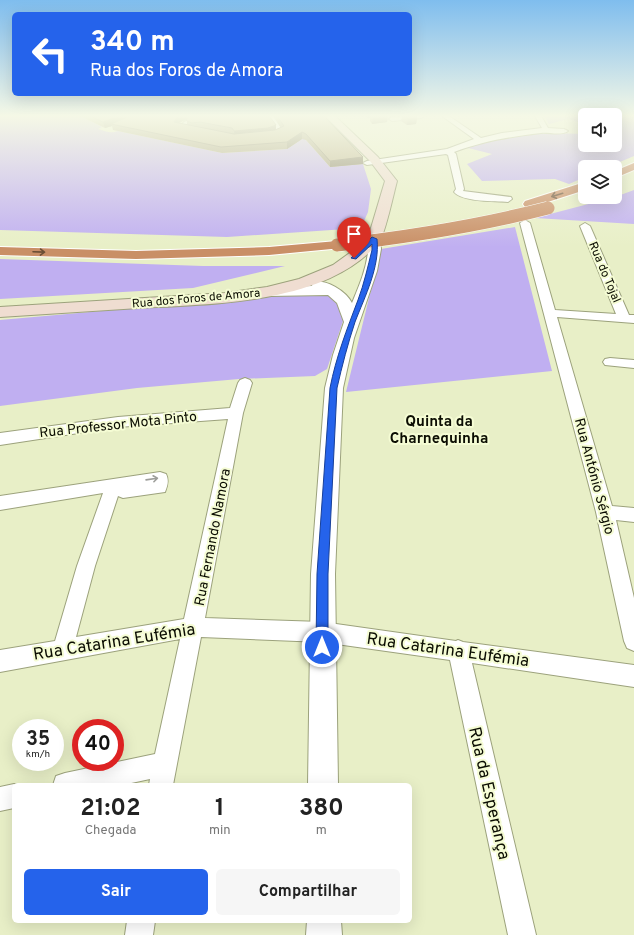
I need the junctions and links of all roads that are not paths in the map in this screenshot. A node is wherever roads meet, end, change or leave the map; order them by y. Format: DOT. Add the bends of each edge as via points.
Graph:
graph roads {
  1 [pos="369,160"];
  2 [pos="370,160"];
  3 [pos="388,160"];
  4 [pos="453,160"];
  5 [pos="372,162"];
  6 [pos="634,166"];
  7 [pos="622,172"];
  8 [pos="634,177"];
  9 [pos="622,182"];
  10 [pos="578,188"];
  11 [pos="578,198"];
  12 [pos="508,199"];
  13 [pos="525,223"];
  14 [pos="586,226"];
  15 [pos="374,239"];
  16 [pos="0,240"];
  17 [pos="332,241"];
  18 [pos="0,250"];
  19 [pos="314,279"];
  20 [pos="330,291"];
  21 [pos="268,292"];
  22 [pos="0,312"];
  23 [pos="550,313"];
  24 [pos="355,314"];
  25 [pos="629,319"];
  26 [pos="610,362"];
  27 [pos="634,364"];
  28 [pos="245,383"];
  29 [pos="236,413"];
  30 [pos="0,439"];
  31 [pos="0,502"];
  32 [pos="606,512"];
  33 [pos="634,515"];
  34 [pos="630,607"];
  35 [pos="194,626"];
  36 [pos="322,632"];
  37 [pos="634,641"];
  38 [pos="63,649"];
  39 [pos="458,650"];
  40 [pos="0,661"];
  41 [pos="634,676"];
  42 [pos="163,775"];
  43 [pos="85,783"];
  44 [pos="323,783"];
  45 [pos="12,796"];
  46 [pos="0,799"];
  47 [pos="141,923"];
  48 [pos="324,923"];
  49 [pos="139,935"];
  50 [pos="324,935"];
  51 [pos="522,935"];
  1 -- 5 [label="main road"];
  2 -- 5 [label="main road"];
  3 -- 5 [label="street"];
  4 -- 12 [label="street" via="460,189 458,192 462,195"];
  5 -- 15 [label="main road, Rua dos Foros de Amora" via="389,190"];
  6 -- 7 [label="highway"];
  8 -- 9 [label="highway"];
  10 -- 17 [label="highway, one-way" via="475,217"];
  11 -- 17 [label="highway, bridge" via="490,223 449,230"];
  13 -- 23 [label="street, Rua António Sérgio"];
  14 -- 25 [label="street, Rua do Tojal"];
  15 -- 19 [label="main road, Rua dos Foros de Amora" via="354,258"];
  15 -- 24 [label="street" via="375,250"];
  16 -- 17 [label="highway" via="163,245"];
  18 -- 17 [label="highway, one-way" via="158,255 269,251"];
  19 -- 20 [label="street" via="320,287"];
  19 -- 21 [label="main road, Rua dos Foros de Amora"];
  19 -- 24 [label="street" via="335,285 355,297"];
  20 -- 21 [label="street"];
  20 -- 24 [label="street" via="340,296"];
  21 -- 22 [label="main road, Rua dos Foros de Amora" via="225,298"];
  23 -- 25 [label="street"];
  23 -- 32 [label="street, Rua António Sérgio"];
  24 -- 36 [label="street" via="336,373 334,388"];
  26 -- 27 [label="street"];
  28 -- 29 [label="street, Rua Fernando Namora"];
  29 -- 30 [label="street, Rua Professor Mota Pinto" via="113,422"];
  29 -- 35 [label="street, Rua Fernando Namora"];
  31 -- 38 [label="street" via="114,486 82,576"];
  32 -- 33 [label="street"];
  32 -- 34 [label="street, Rua António Sérgio"];
  34 -- 37 [label="street, Rua António Sérgio"];
  35 -- 36 [label="street, Rua Catarina Eufémia"];
  35 -- 38 [label="street, Rua Catarina Eufémia"];
  35 -- 42 [label="street, Rua Fernando Namora"];
  36 -- 39 [label="street, Rua Catarina Eufémia"];
  36 -- 44 [label="street"];
  38 -- 40 [label="street, Rua Catarina Eufémia"];
  39 -- 41 [label="street, Rua Catarina Eufémia"];
  39 -- 51 [label="street, Rua da Esperança"];
  42 -- 43 [label="street"];
  45 -- 46 [label="street"];
  47 -- 49 [label="street"];
  48 -- 50 [label="street"];
}
